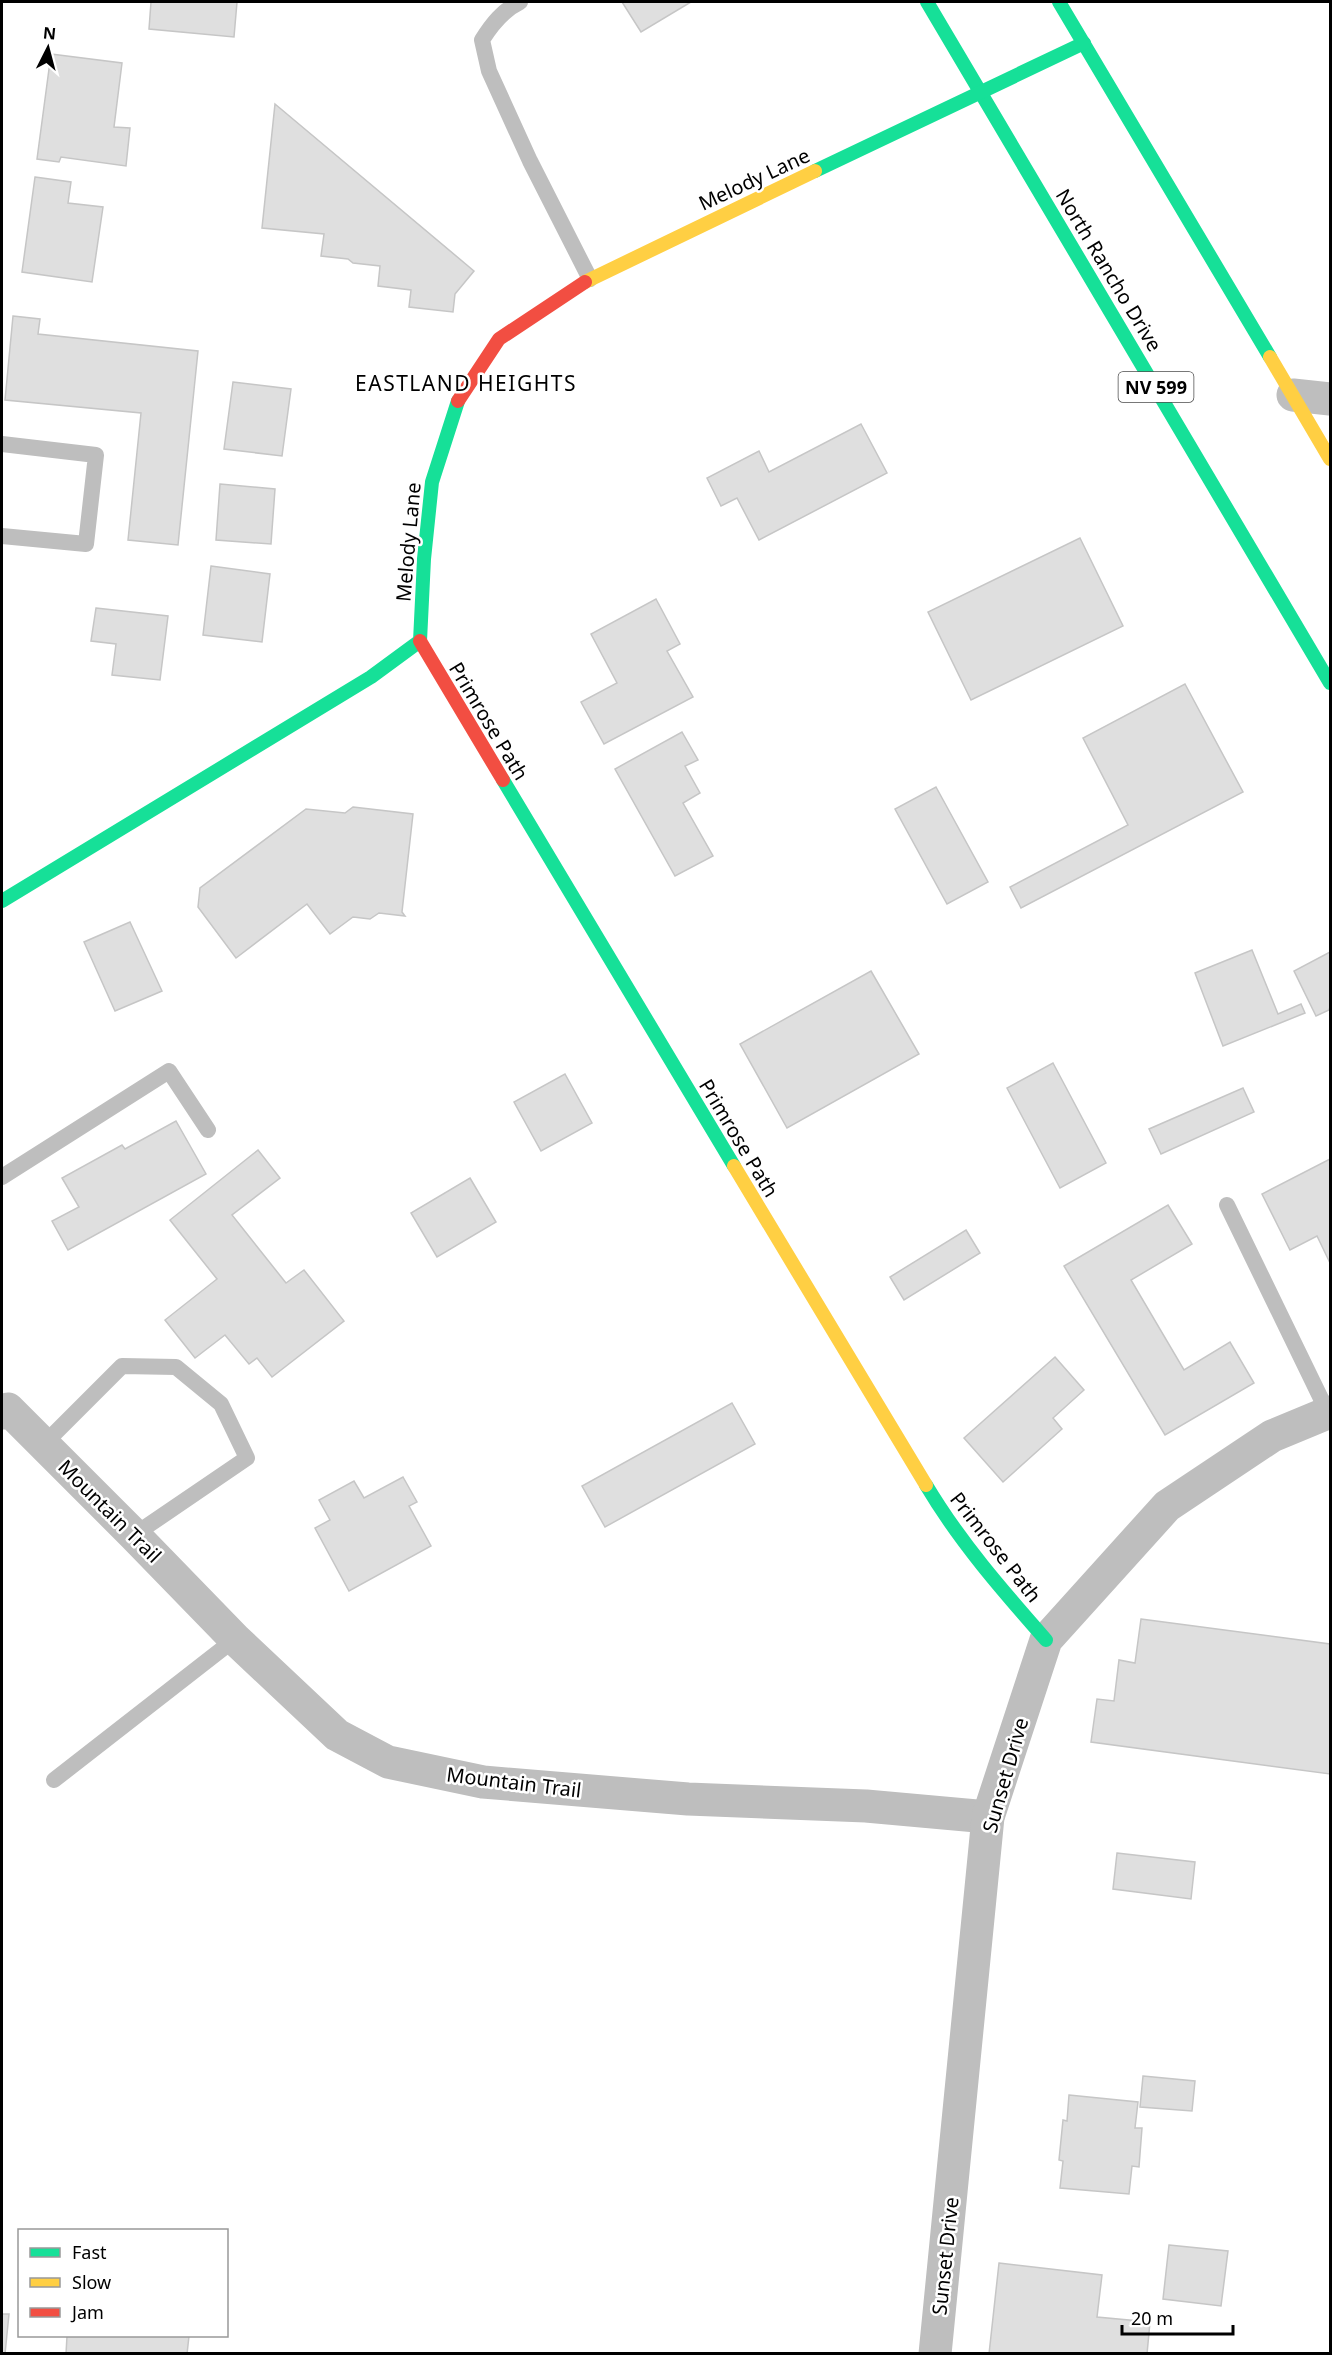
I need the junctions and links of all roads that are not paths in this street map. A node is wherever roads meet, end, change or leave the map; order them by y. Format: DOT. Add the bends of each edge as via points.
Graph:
graph roads {
  1 [pos="520,2"];
  2 [pos="927,2"];
  3 [pos="1059,2"];
  4 [pos="1084,43"];
  5 [pos="981,92"];
  6 [pos="590,279"];
  7 [pos="1293,395"];
  8 [pos="1330,399"];
  9 [pos="2,444"];
  10 [pos="1330,459"];
  11 [pos="2,536"];
  12 [pos="420,641"];
  13 [pos="1330,682"];
  14 [pos="2,901"];
  15 [pos="208,1130"];
  16 [pos="2,1177"];
  17 [pos="1227,1205"];
  18 [pos="4,1408"];
  19 [pos="1329,1413"];
  20 [pos="44,1444"];
  21 [pos="134,1535"];
  22 [pos="235,1639"];
  23 [pos="1046,1640"];
  24 [pos="54,1780"];
  25 [pos="988,1817"];
  26 [pos="935,2354"];
  1 -- 6 [label="lane" via="497,20 482,40 489,70"];
  2 -- 5 [label="street, North Rancho Drive / NV 599"];
  3 -- 4 [label="street"];
  4 -- 5 [label="street, Melody Lane"];
  4 -- 7 [label="street"];
  5 -- 6 [label="street, Melody Lane"];
  5 -- 13 [label="street, North Rancho Drive / NV 599"];
  6 -- 12 [label="street, Melody Lane" via="499,339 458,400 432,482"];
  7 -- 8 [label="street"];
  7 -- 10 [label="street"];
  9 -- 11 [label="lane" via="96,455 86,544"];
  12 -- 14 [label="street" via="371,677"];
  12 -- 23 [label="street, Primrose Path" via="949,1524"];
  15 -- 16 [label="lane" via="169,1071"];
  17 -- 19 [label="lane"];
  18 -- 20 [label="street, Mountain Trail"];
  19 -- 23 [label="street, Sunset Drive" via="1272,1436 1167,1506"];
  20 -- 21 [label="street, Mountain Trail"];
  20 -- 21 [label="lane" via="122,1366 176,1367 220,1404 247,1458"];
  21 -- 22 [label="street, Mountain Trail"];
  22 -- 24 [label="lane"];
  22 -- 25 [label="street, Mountain Trail" via="337,1735 388,1762 483,1782"];
  23 -- 25 [label="street, Sunset Drive"];
  25 -- 26 [label="street, Sunset Drive"];
}
